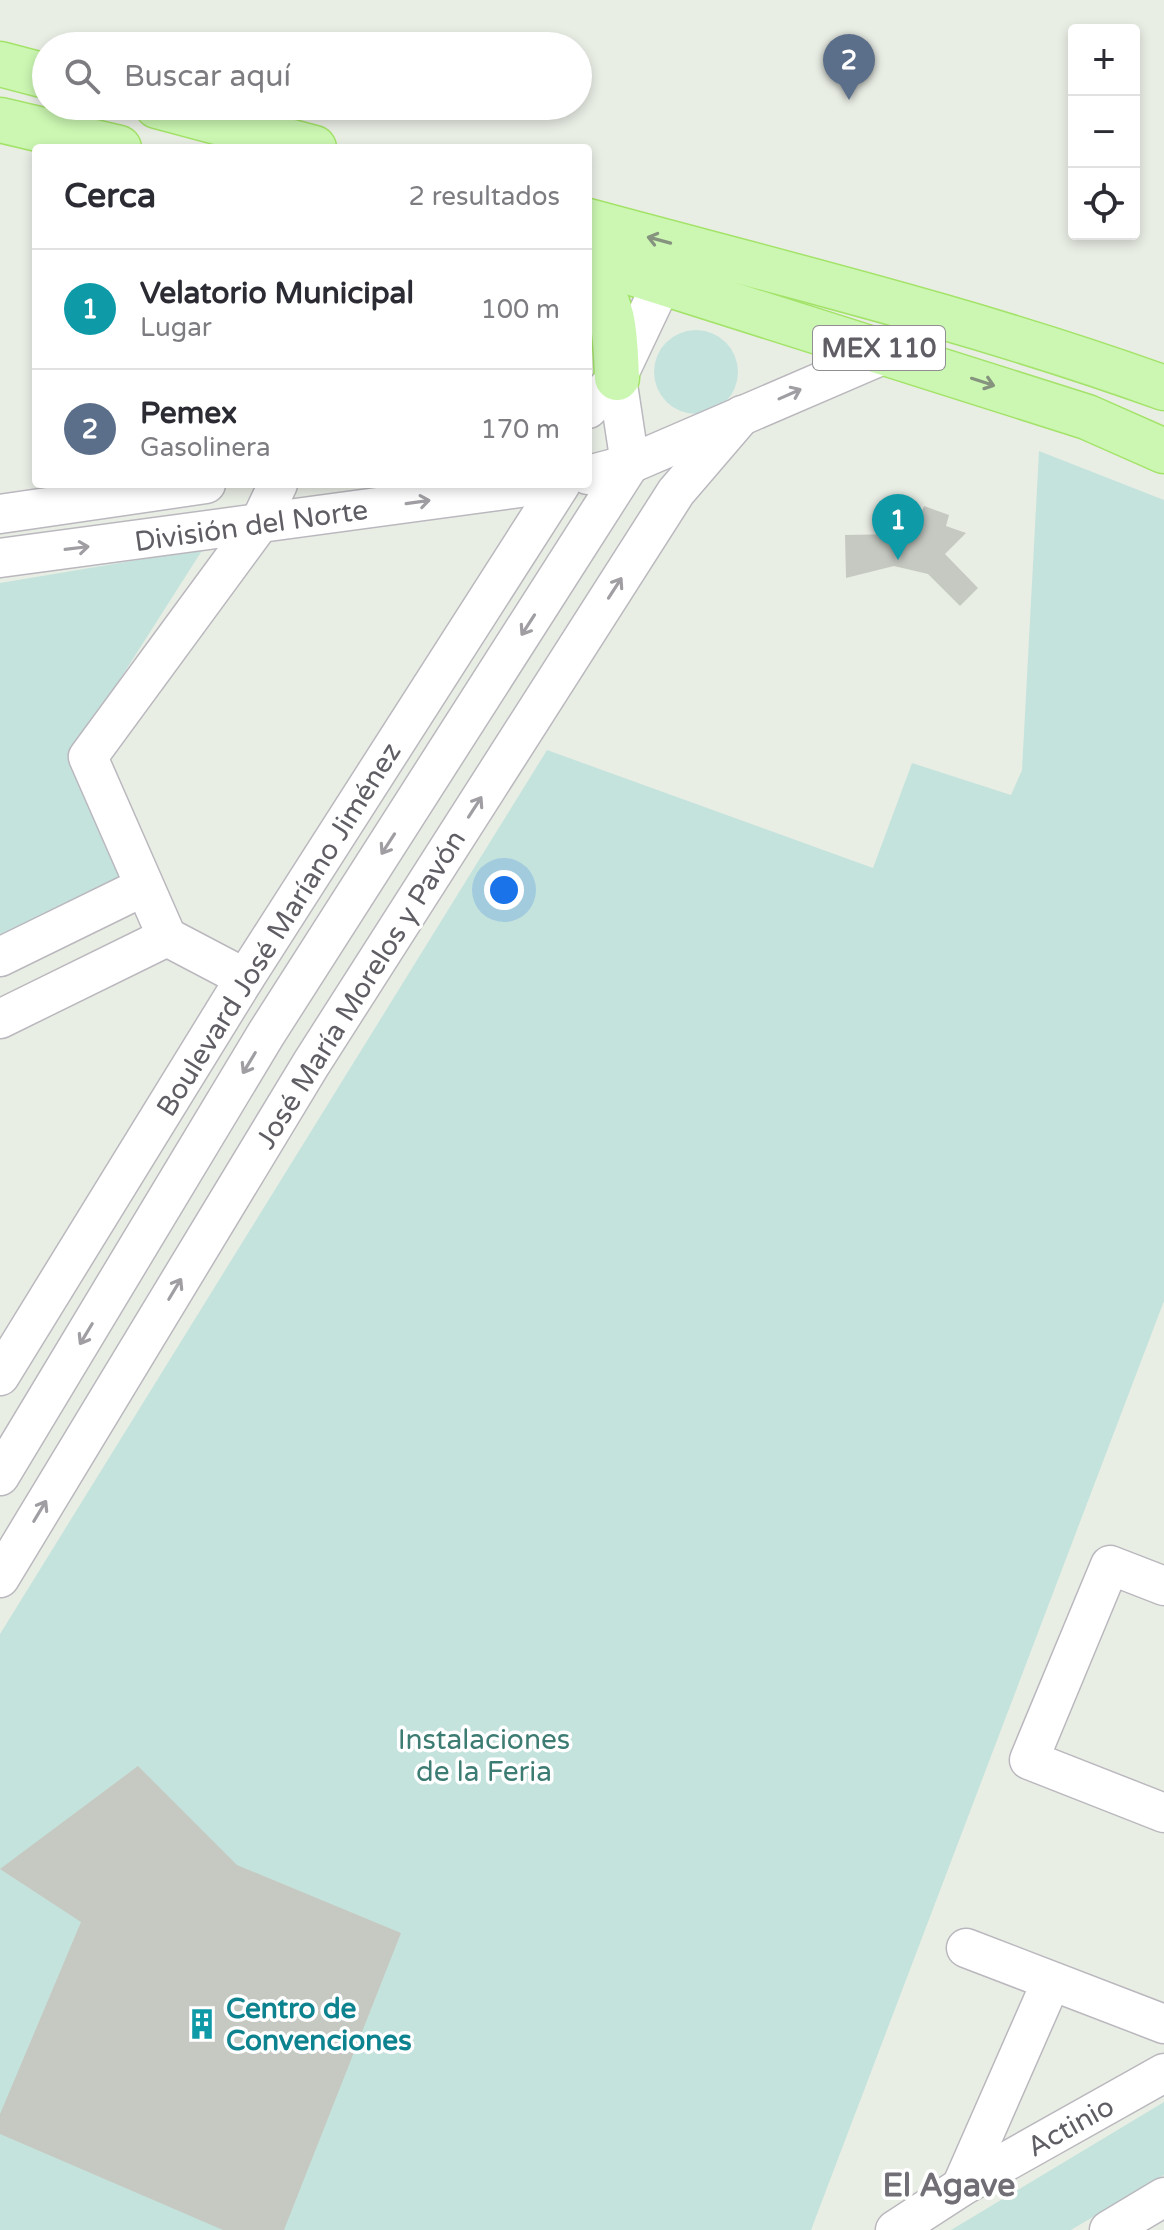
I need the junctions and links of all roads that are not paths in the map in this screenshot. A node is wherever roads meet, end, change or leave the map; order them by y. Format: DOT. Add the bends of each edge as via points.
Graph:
graph roads {
  1 [pos="0,64"];
  2 [pos="32,72"];
  3 [pos="0,120"];
  4 [pos="209,120"];
  5 [pos="102,144"];
  6 [pos="299,144"];
  7 [pos="592,222"];
  8 [pos="592,260"];
  9 [pos="592,275"];
  10 [pos="662,283"];
  11 [pos="890,352"];
  12 [pos="1104,366"];
  13 [pos="1164,388"];
  14 [pos="602,393"];
  15 [pos="742,415"];
  16 [pos="1164,451"];
  17 [pos="630,464"];
  18 [pos="592,474"];
  19 [pos="179,488"];
  20 [pos="276,488"];
  21 [pos="520,488"];
  22 [pos="558,488"];
  23 [pos="0,514"];
  24 [pos="259,524"];
  25 [pos="0,558"];
  26 [pos="143,887"];
  27 [pos="167,937"];
  28 [pos="0,957"];
  29 [pos="245,978"];
  30 [pos="0,1019"];
  31 [pos="0,1376"];
  32 [pos="0,1476"];
  33 [pos="0,1578"];
  34 [pos="1164,1586"];
  35 [pos="1164,1813"];
  36 [pos="966,1948"];
  37 [pos="1051,1982"];
  38 [pos="1164,2024"];
  39 [pos="1164,2073"];
  40 [pos="961,2187"];
  41 [pos="1164,2197"];
  42 [pos="895,2230"];
  43 [pos="1109,2230"];
  1 -- 2 [label="main road"];
  3 -- 5 [label="main road"];
  4 -- 6 [label="main road"];
  12 -- 7 [label="main road, MEX 110, one-way"];
  8 -- 10 [label="main road, MEX 110"];
  9 -- 14 [label="main road" via="606,294 614,324"];
  10 -- 11 [label="main road, MEX 110"];
  10 -- 12 [label="main road" via="687,272 710,271 1042,365"];
  10 -- 14 [label="street"];
  15 -- 11 [label="street, one-way"];
  11 -- 16 [label="main road, MEX 110, one-way" via="1087,417"];
  12 -- 13 [label="main road, MEX 110"];
  14 -- 17 [label="street"];
  15 -- 17 [label="street"];
  33 -- 15 [label="street, José María Morelos y Pavón, one-way" via="311,1064 676,492"];
  17 -- 18 [label="street"];
  17 -- 32 [label="street, José María Morelos y Pavón, one-way" via="266,1034"];
  19 -- 23 [label="street, División del Norte"];
  20 -- 24 [label="street"];
  24 -- 21 [label="street, División del Norte, one-way"];
  22 -- 29 [label="street, Boulevard José Maríano Jiménez"];
  25 -- 24 [label="street, División del Norte, one-way"];
  24 -- 26 [label="street" via="88,757"];
  26 -- 27 [label="street"];
  26 -- 28 [label="street"];
  27 -- 29 [label="street"];
  27 -- 30 [label="street"];
  29 -- 31 [label="street, Boulevard José Maríano Jiménez"];
  34 -- 35 [label="street" via="1110,1565 1029,1760"];
  36 -- 37 [label="street"];
  37 -- 38 [label="street"];
  37 -- 40 [label="street"];
  39 -- 40 [label="street, Actinio"];
  40 -- 42 [label="street, Actinio"];
  41 -- 43 [label="street"];
}
